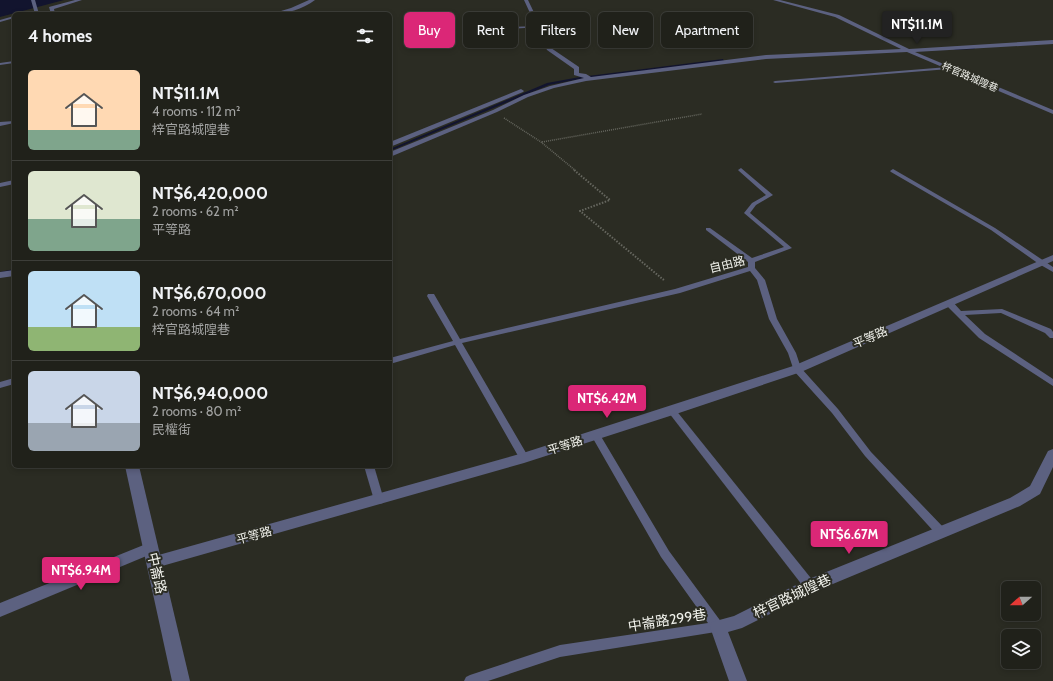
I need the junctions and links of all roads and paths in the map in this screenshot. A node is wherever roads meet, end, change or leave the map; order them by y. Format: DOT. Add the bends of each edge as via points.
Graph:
graph roads {
  1 [pos="33,0"];
  2 [pos="80,0"];
  3 [pos="313,0"];
  4 [pos="526,0"];
  5 [pos="779,0"];
  6 [pos="36,12"];
  7 [pos="52,12"];
  8 [pos="281,12"];
  9 [pos="531,12"];
  10 [pos="12,18"];
  11 [pos="0,21"];
  12 [pos="1053,37"];
  13 [pos="1053,42"];
  14 [pos="901,47"];
  15 [pos="549,48"];
  16 [pos="910,51"];
  17 [pos="746,56"];
  18 [pos="12,62"];
  19 [pos="0,64"];
  20 [pos="948,68"];
  21 [pos="584,76"];
  22 [pos="775,82"];
  23 [pos="495,111"];
  24 [pos="1053,112"];
  25 [pos="702,114"];
  26 [pos="12,122"];
  27 [pos="0,124"];
  28 [pos="541,142"];
  29 [pos="392,144"];
  30 [pos="392,154"];
  31 [pos="741,170"];
  32 [pos="893,171"];
  33 [pos="12,182"];
  34 [pos="0,185"];
  35 [pos="708,228"];
  36 [pos="1053,258"];
  37 [pos="1041,263"];
  38 [pos="751,264"];
  39 [pos="1053,270"];
  40 [pos="12,273"];
  41 [pos="0,275"];
  42 [pos="677,290"];
  43 [pos="431,296"];
  44 [pos="949,303"];
  45 [pos="959,313"];
  46 [pos="1053,336"];
  47 [pos="457,342"];
  48 [pos="392,360"];
  49 [pos="797,369"];
  50 [pos="12,382"];
  51 [pos="1053,384"];
  52 [pos="0,385"];
  53 [pos="672,411"];
  54 [pos="596,435"];
  55 [pos="1053,454"];
  56 [pos="524,458"];
  57 [pos="132,468"];
  58 [pos="370,468"];
  59 [pos="379,500"];
  60 [pos="941,532"];
  61 [pos="153,555"];
  62 [pos="810,586"];
  63 [pos="0,610"];
  64 [pos="718,627"];
  65 [pos="181,681"];
  66 [pos="470,681"];
  67 [pos="738,681"];
  1 -- 6 [label="street"];
  2 -- 7 [label="street" via="51,8"];
  3 -- 8 [label="street"];
  4 -- 9 [label="street"];
  5 -- 14 [label="street, 梓官路城隍巷" via="836,16"];
  10 -- 11 [label="lane"];
  12 -- 14 [label="street"];
  13 -- 16 [label="street"];
  14 -- 16 [label="street, 梓官路城隍巷"];
  14 -- 17 [label="street"];
  15 -- 21 [label="street" via="577,68 576,74"];
  16 -- 17 [label="street"];
  16 -- 20 [label="street, 梓官路城隍巷"];
  17 -- 21 [label="street"];
  17 -- 21 [label="street"];
  18 -- 19 [label="lane"];
  20 -- 22 [label="lane"];
  20 -- 24 [label="street, 梓官路城隍巷"];
  21 -- 23 [label="street" via="526,96"];
  21 -- 29 [label="street" via="548,82 519,92"];
  23 -- 28 [label="path"];
  23 -- 30 [label="street"];
  25 -- 28 [label="path"];
  26 -- 27 [label="lane"];
  28 -- 42 [label="path" via="610,200 580,211"];
  31 -- 38 [label="lane" via="770,195 754,204 747,213 789,248"];
  32 -- 37 [label="lane" via="993,228"];
  33 -- 34 [label="lane"];
  35 -- 38 [label="lane"];
  36 -- 37 [label="street, 平等路"];
  37 -- 39 [label="lane"];
  37 -- 44 [label="street, 平等路"];
  38 -- 42 [label="lane, 自由路"];
  38 -- 49 [label="lane, 自由路"];
  40 -- 41 [label="street"];
  42 -- 47 [label="lane, 自由路"];
  43 -- 47 [label="lane"];
  44 -- 45 [label="lane"];
  44 -- 49 [label="street, 平等路"];
  45 -- 46 [label="lane" via="1002,311 1048,331"];
  45 -- 51 [label="lane" via="982,336"];
  47 -- 48 [label="lane, 自由路"];
  47 -- 56 [label="lane"];
  49 -- 53 [label="street, 平等路"];
  49 -- 60 [label="lane, 自由路" via="868,454"];
  50 -- 52 [label="lane"];
  53 -- 54 [label="street, 平等路"];
  53 -- 62 [label="lane"];
  54 -- 56 [label="street, 平等路"];
  54 -- 64 [label="lane, 中崙路299巷" via="665,554"];
  55 -- 60 [label="street, 梓官路城隍巷" via="1035,490 1015,502"];
  56 -- 59 [label="street, 平等路"];
  57 -- 61 [label="street, 中崙路"];
  58 -- 59 [label="lane"];
  59 -- 61 [label="street, 平等路"];
  60 -- 62 [label="street, 梓官路城隍巷"];
  61 -- 63 [label="street, 平等路"];
  61 -- 65 [label="street, 中崙路"];
  62 -- 64 [label="street, 梓官路城隍巷" via="736,623"];
  64 -- 66 [label="lane, 中崙路299巷" via="560,652"];
  64 -- 67 [label="street"];
}
